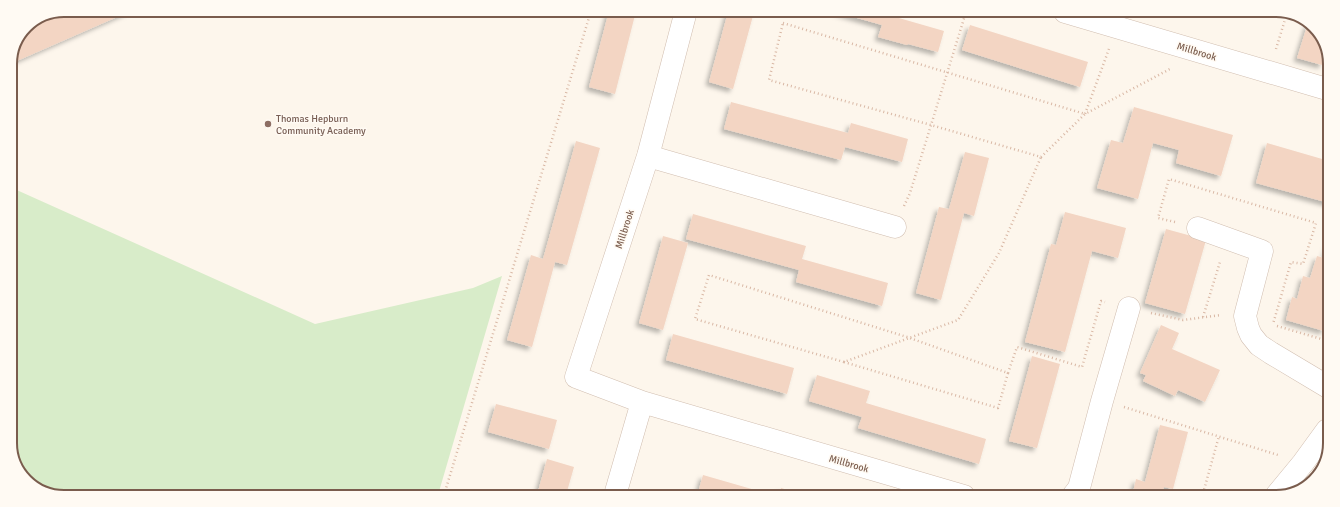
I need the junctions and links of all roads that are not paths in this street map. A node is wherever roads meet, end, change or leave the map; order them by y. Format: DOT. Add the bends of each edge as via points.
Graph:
graph roads {
  1 [pos="685,17"];
  2 [pos="1082,17"];
  3 [pos="1323,88"];
  4 [pos="648,156"];
  5 [pos="895,227"];
  6 [pos="1198,228"];
  7 [pos="1129,308"];
  8 [pos="1323,384"];
  9 [pos="642,402"];
  10 [pos="1323,436"];
  11 [pos="1281,489"];
  12 [pos="616,490"];
  13 [pos="943,490"];
  14 [pos="1077,490"];
  1 -- 4 [label="street, Millbrook"];
  2 -- 3 [label="street, Millbrook"];
  4 -- 5 [label="street"];
  4 -- 9 [label="street, Millbrook" via="576,378"];
  6 -- 8 [label="street" via="1262,251 1245,316 1251,335 1259,345"];
  7 -- 14 [label="street"];
  9 -- 12 [label="street"];
  9 -- 13 [label="street, Millbrook"];
  10 -- 11 [label="street"];
}
